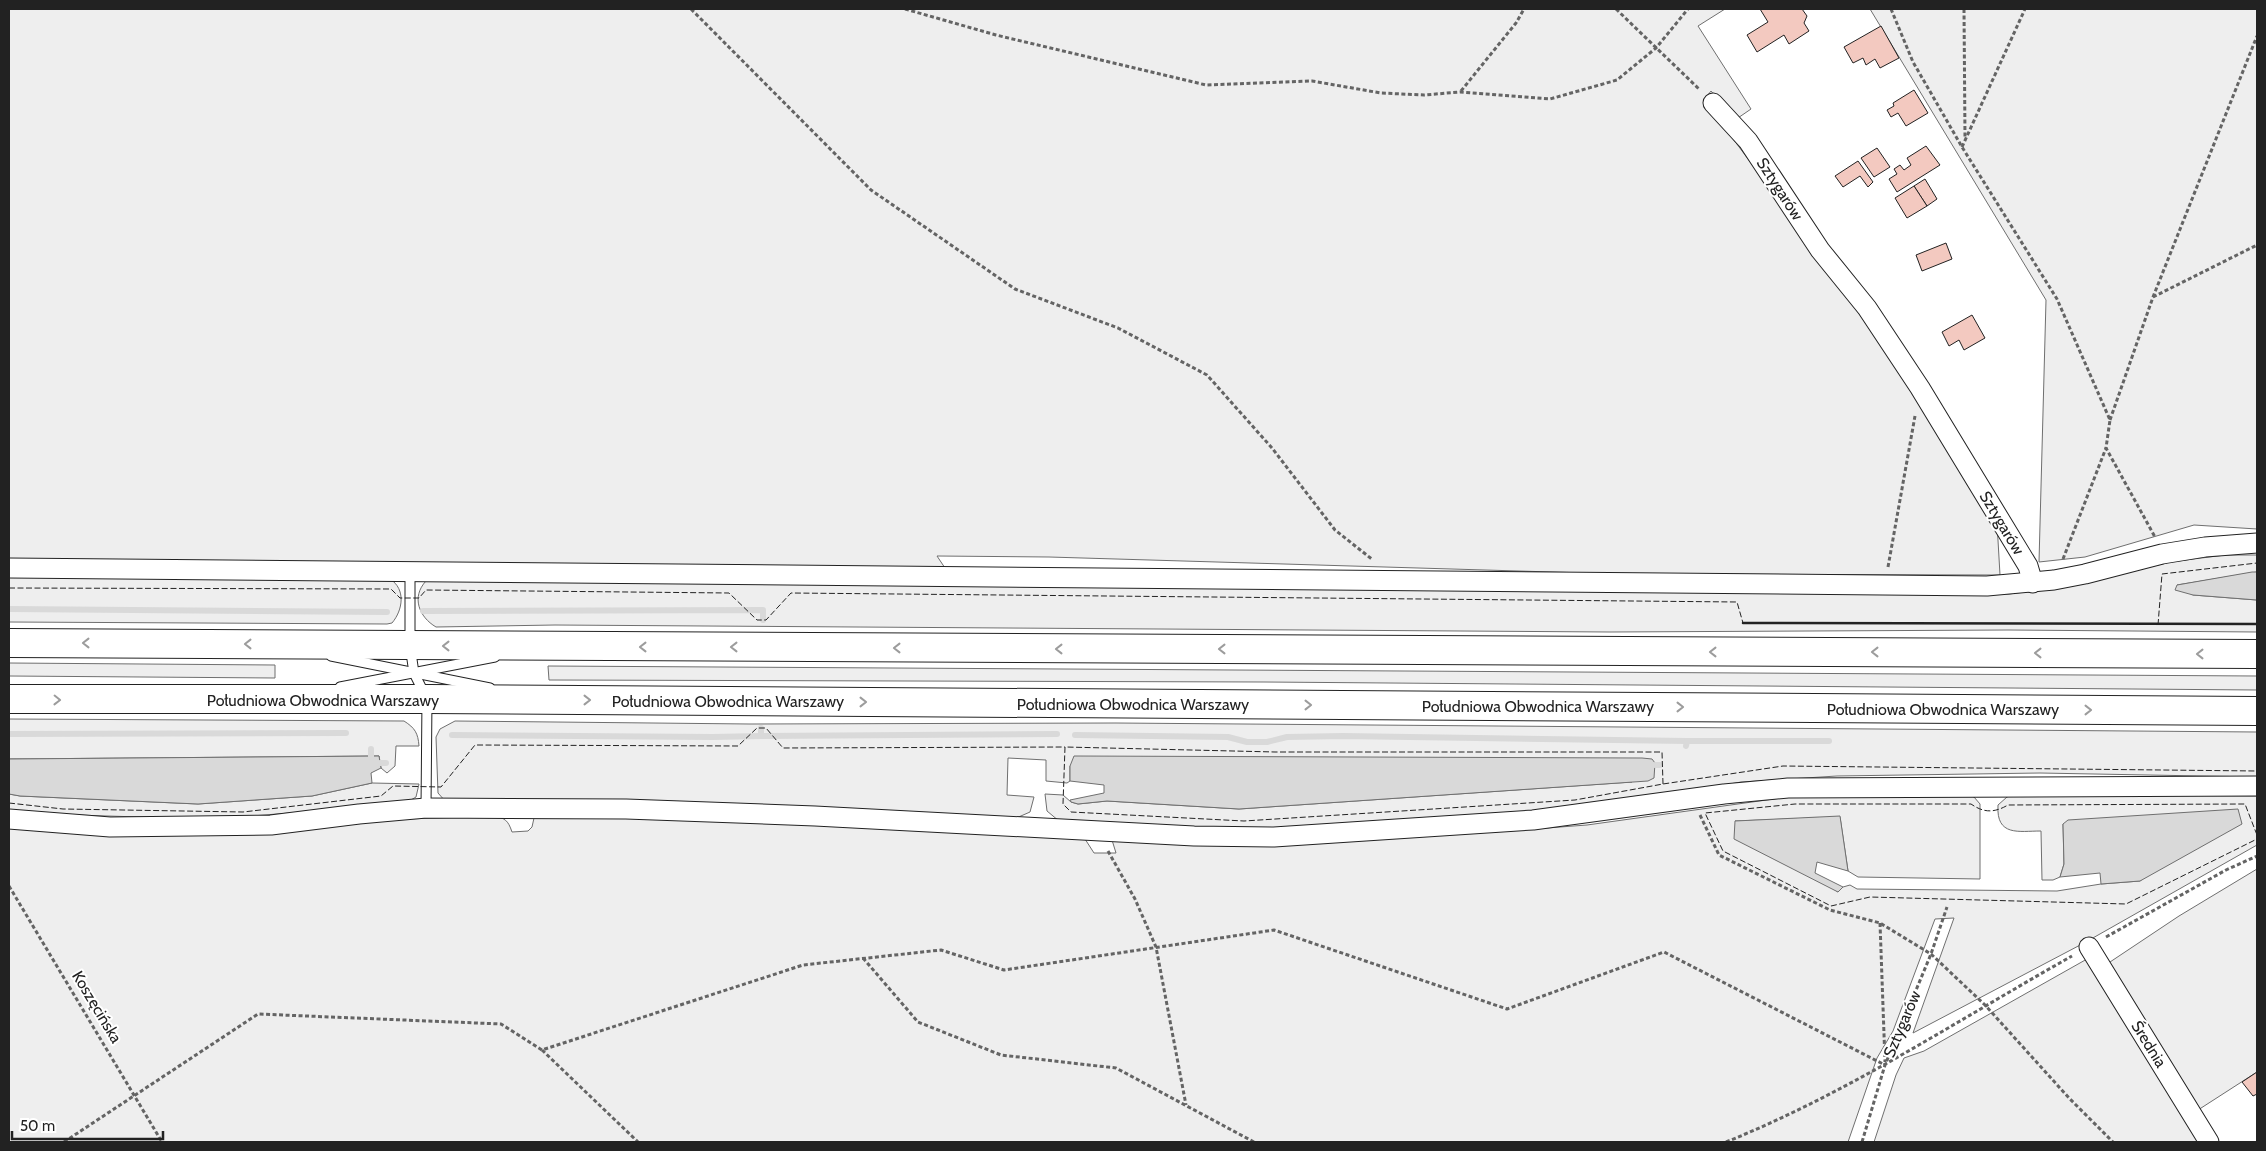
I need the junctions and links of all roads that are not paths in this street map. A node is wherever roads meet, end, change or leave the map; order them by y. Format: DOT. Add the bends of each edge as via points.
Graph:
graph roads {
  1 [pos="1713,103"];
  2 [pos="2257,543"];
  3 [pos="9,568"];
  4 [pos="410,571"];
  5 [pos="2033,583"];
  6 [pos="9,642"];
  7 [pos="275,645"];
  8 [pos="410,646"];
  9 [pos="549,646"];
  10 [pos="2257,654"];
  11 [pos="414,673"];
  12 [pos="9,699"];
  13 [pos="277,700"];
  14 [pos="427,700"];
  15 [pos="550,700"];
  16 [pos="2257,711"];
  17 [pos="2257,786"];
  18 [pos="426,808"];
  19 [pos="9,819"];
  20 [pos="2089,946"];
  21 [pos="2209,1142"];
  1 -- 5 [label="street, Sztygarów" via="1748,141 1820,250 1867,308 1920,388 2028,566"];
  2 -- 5 [label="street" via="2162,554 2085,574"];
  3 -- 4 [label="street"];
  4 -- 5 [label="street" via="1987,586"];
  4 -- 8 [label="lane"];
  7 -- 6 [label="highway, one-way"];
  7 -- 8 [label="highway"];
  7 -- 11 [label="lane"];
  9 -- 8 [label="highway, one-way"];
  8 -- 11 [label="lane"];
  10 -- 9 [label="highway, one-way"];
  9 -- 11 [label="lane"];
  11 -- 13 [label="lane"];
  11 -- 14 [label="lane"];
  11 -- 15 [label="lane"];
  12 -- 13 [label="highway, Południowa Obwodnica Warszawy, one-way"];
  13 -- 14 [label="highway, Południowa Obwodnica Warszawy"];
  14 -- 15 [label="highway, Południowa Obwodnica Warszawy"];
  14 -- 18 [label="lane"];
  15 -- 16 [label="highway, Południowa Obwodnica Warszawy, one-way"];
  17 -- 18 [label="street" via="1788,788 1533,820 1274,837 1194,836 815,816"];
  18 -- 19 [label="street" via="271,825 110,827"];
  20 -- 21 [label="street, Średnia"];
}
